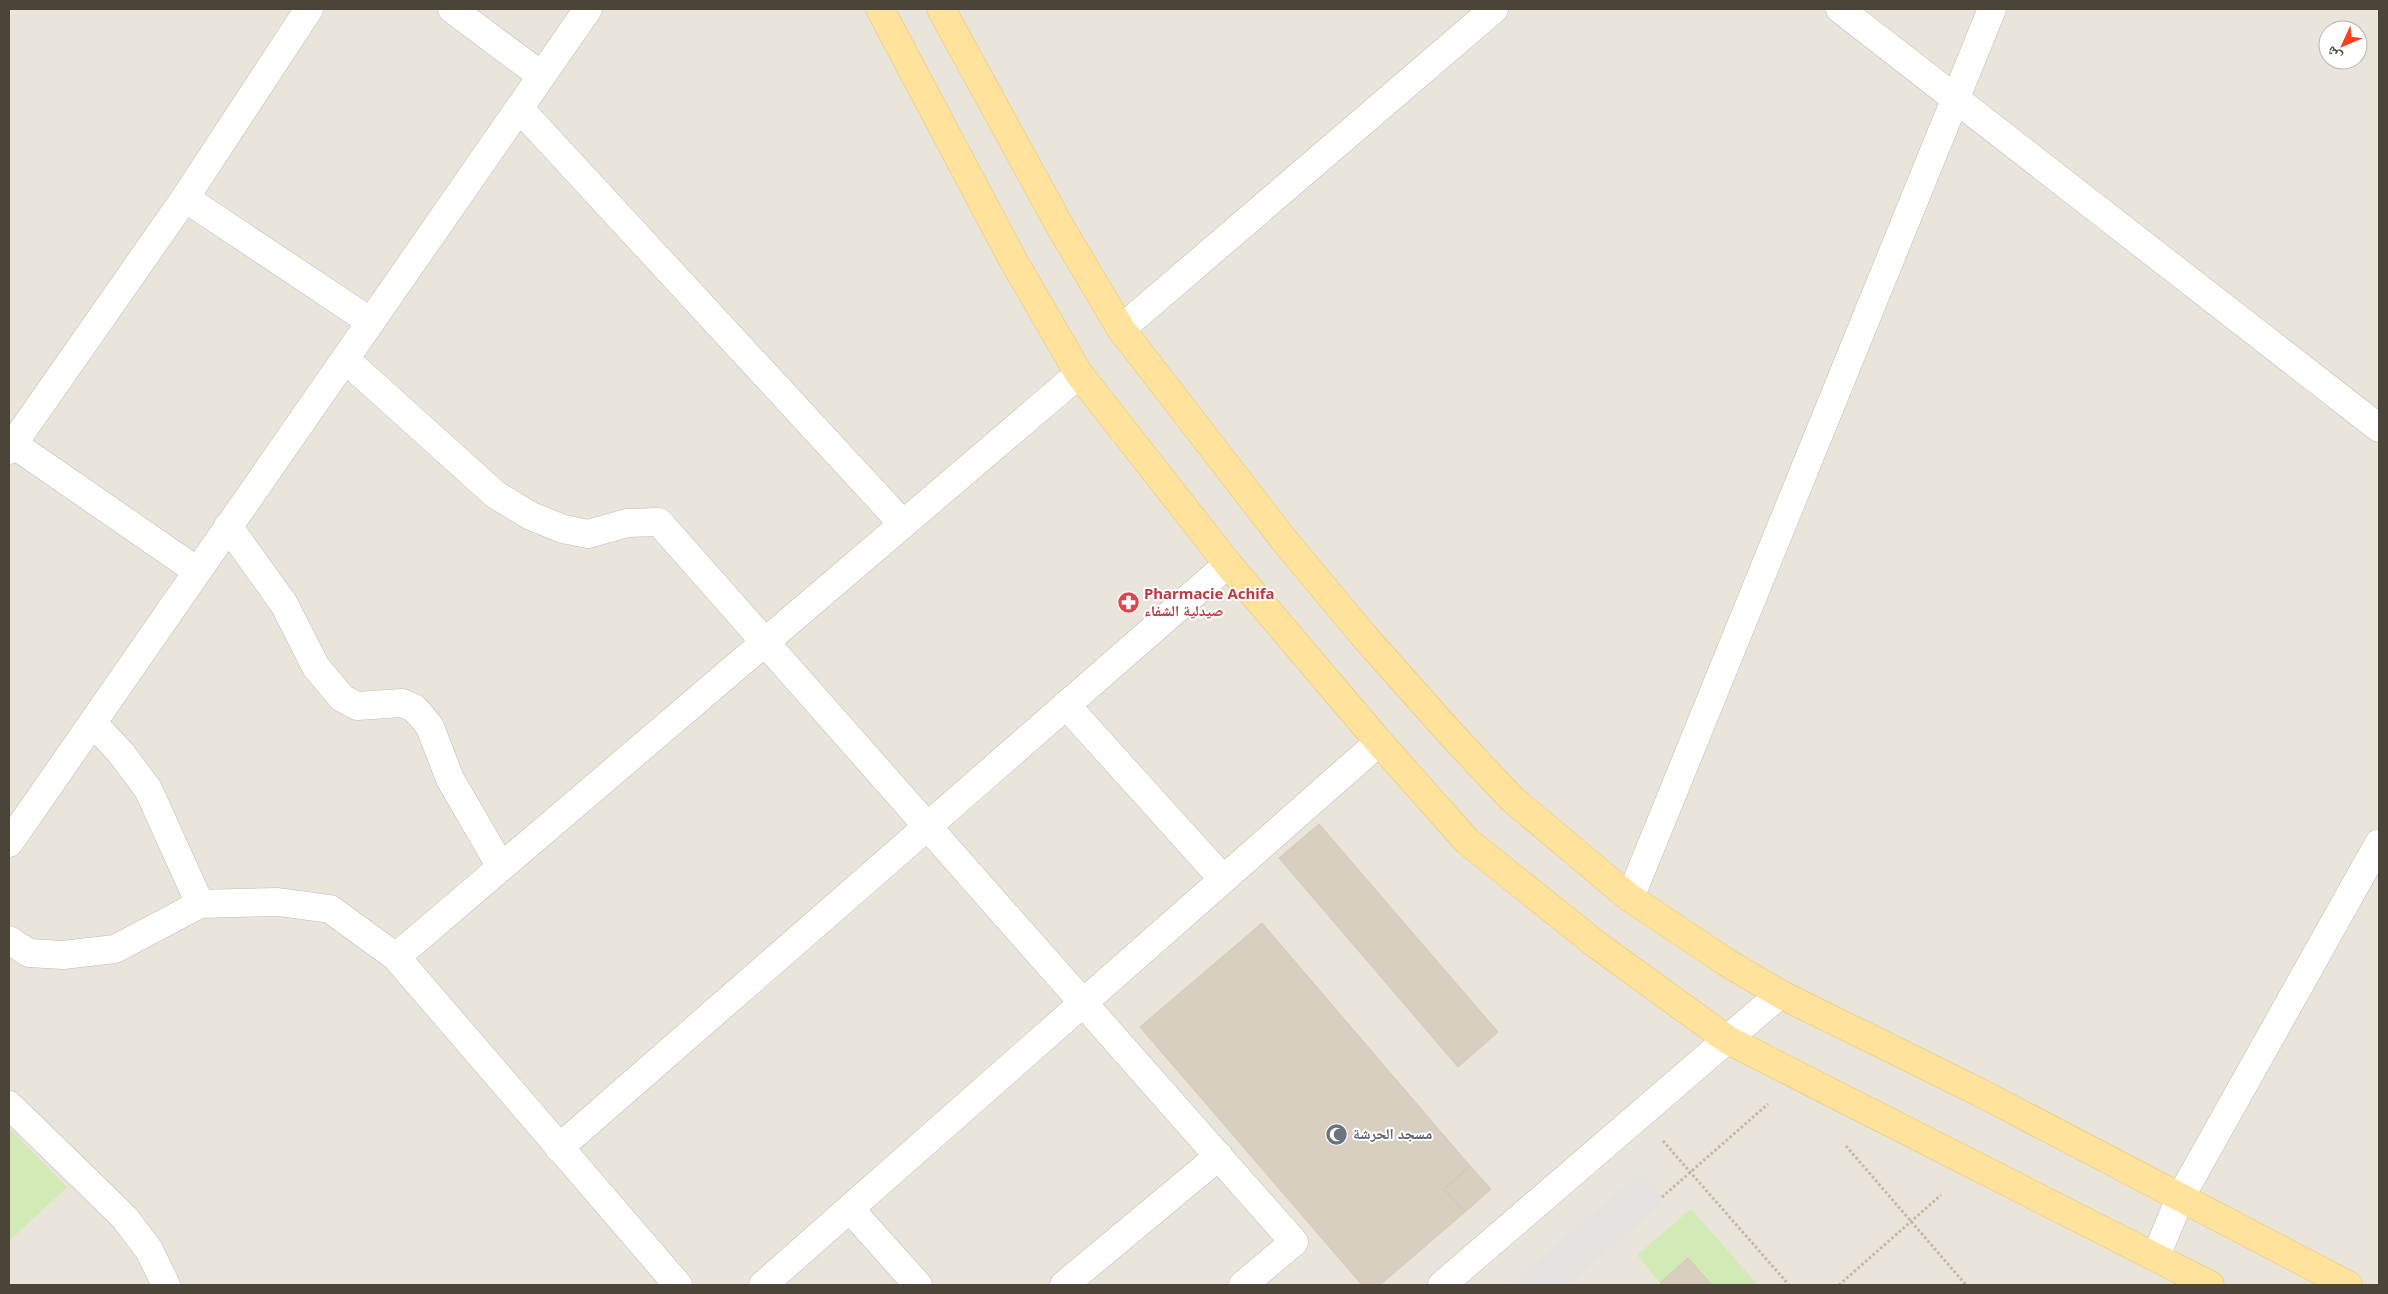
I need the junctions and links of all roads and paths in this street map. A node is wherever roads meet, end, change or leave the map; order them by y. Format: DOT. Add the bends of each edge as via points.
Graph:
graph roads {
  1 [pos="309,9"];
  2 [pos="452,9"];
  3 [pos="588,9"];
  4 [pos="880,9"];
  5 [pos="941,9"];
  6 [pos="1494,9"];
  7 [pos="1840,9"];
  8 [pos="1992,9"];
  9 [pos="542,76"];
  10 [pos="1957,99"];
  11 [pos="520,109"];
  12 [pos="185,198"];
  13 [pos="371,322"];
  14 [pos="1121,329"];
  15 [pos="345,359"];
  16 [pos="1079,374"];
  17 [pos="2379,428"];
  18 [pos="10,445"];
  19 [pos="903,524"];
  20 [pos="228,526"];
  21 [pos="1228,564"];
  22 [pos="197,571"];
  23 [pos="764,642"];
  24 [pos="1066,705"];
  25 [pos="93,723"];
  26 [pos="1379,742"];
  27 [pos="927,826"];
  28 [pos="9,843"];
  29 [pos="2379,843"];
  30 [pos="502,867"];
  31 [pos="1223,880"];
  32 [pos="1630,898"];
  33 [pos="200,904"];
  34 [pos="9,940"];
  35 [pos="396,957"];
  36 [pos="1780,994"];
  37 [pos="1084,1003"];
  38 [pos="1728,1040"];
  39 [pos="1768,1104"];
  40 [pos="9,1105"];
  41 [pos="1640,1114"];
  42 [pos="1846,1146"];
  43 [pos="559,1148"];
  44 [pos="1219,1156"];
  45 [pos="1691,1172"];
  46 [pos="1941,1196"];
  47 [pos="1662,1198"];
  48 [pos="2180,1198"];
  49 [pos="850,1209"];
  50 [pos="1911,1222"];
  51 [pos="2156,1256"];
  52 [pos="1455,1281"];
  53 [pos="166,1285"];
  54 [pos="678,1285"];
  55 [pos="763,1285"];
  56 [pos="918,1285"];
  57 [pos="1064,1285"];
  58 [pos="1243,1285"];
  59 [pos="1789,1285"];
  60 [pos="1839,1285"];
  61 [pos="1966,1285"];
  62 [pos="2210,1285"];
  63 [pos="2348,1285"];
  1 -- 12 [label="street"];
  2 -- 9 [label="street"];
  3 -- 9 [label="street"];
  4 -- 16 [label="main road" via="1013,260"];
  5 -- 14 [label="main road" via="1060,228"];
  6 -- 14 [label="street"];
  7 -- 10 [label="street"];
  8 -- 10 [label="street"];
  9 -- 11 [label="street"];
  10 -- 17 [label="street"];
  10 -- 32 [label="street"];
  11 -- 13 [label="street"];
  11 -- 19 [label="street"];
  12 -- 13 [label="street"];
  12 -- 18 [label="street"];
  13 -- 15 [label="street"];
  14 -- 32 [label="main road" via="1284,540 1451,734 1512,799"];
  15 -- 20 [label="street"];
  15 -- 23 [label="street" via="496,495 531,516 563,530 588,534 627,523 659,522"];
  16 -- 19 [label="street"];
  16 -- 21 [label="main road"];
  18 -- 22 [label="street"];
  19 -- 23 [label="street"];
  20 -- 22 [label="street"];
  20 -- 30 [label="street" via="284,604 316,667 342,698 357,706 402,703 414,708 423,718 430,727 450,778"];
  21 -- 24 [label="street"];
  21 -- 26 [label="main road"];
  22 -- 25 [label="street"];
  23 -- 27 [label="street"];
  23 -- 30 [label="street"];
  24 -- 27 [label="street"];
  24 -- 31 [label="street"];
  25 -- 28 [label="street"];
  25 -- 33 [label="street" via="122,753 148,789"];
  26 -- 31 [label="street"];
  26 -- 38 [label="main road" via="1467,841 1597,945"];
  27 -- 37 [label="street"];
  27 -- 43 [label="street"];
  29 -- 48 [label="street"];
  30 -- 35 [label="street"];
  31 -- 37 [label="street"];
  32 -- 36 [label="main road"];
  33 -- 34 [label="street" via="115,949 46,955 29,952"];
  33 -- 35 [label="street" via="278,902 330,909"];
  35 -- 43 [label="street"];
  36 -- 38 [label="street"];
  36 -- 48 [label="main road" via="1979,1092"];
  37 -- 44 [label="street"];
  37 -- 49 [label="street"];
  38 -- 41 [label="street"];
  38 -- 51 [label="main road"];
  39 -- 45 [label="path"];
  40 -- 53 [label="street" via="124,1218 149,1250"];
  41 -- 45 [label="path"];
  41 -- 52 [label="street"];
  42 -- 50 [label="path"];
  43 -- 54 [label="street"];
  44 -- 57 [label="street"];
  44 -- 58 [label="street" via="1294,1242"];
  45 -- 47 [label="path"];
  45 -- 59 [label="path"];
  46 -- 50 [label="path"];
  48 -- 51 [label="street"];
  48 -- 63 [label="main road"];
  49 -- 55 [label="street"];
  49 -- 56 [label="street"];
  50 -- 60 [label="path"];
  50 -- 61 [label="path"];
  51 -- 62 [label="main road"];
}
